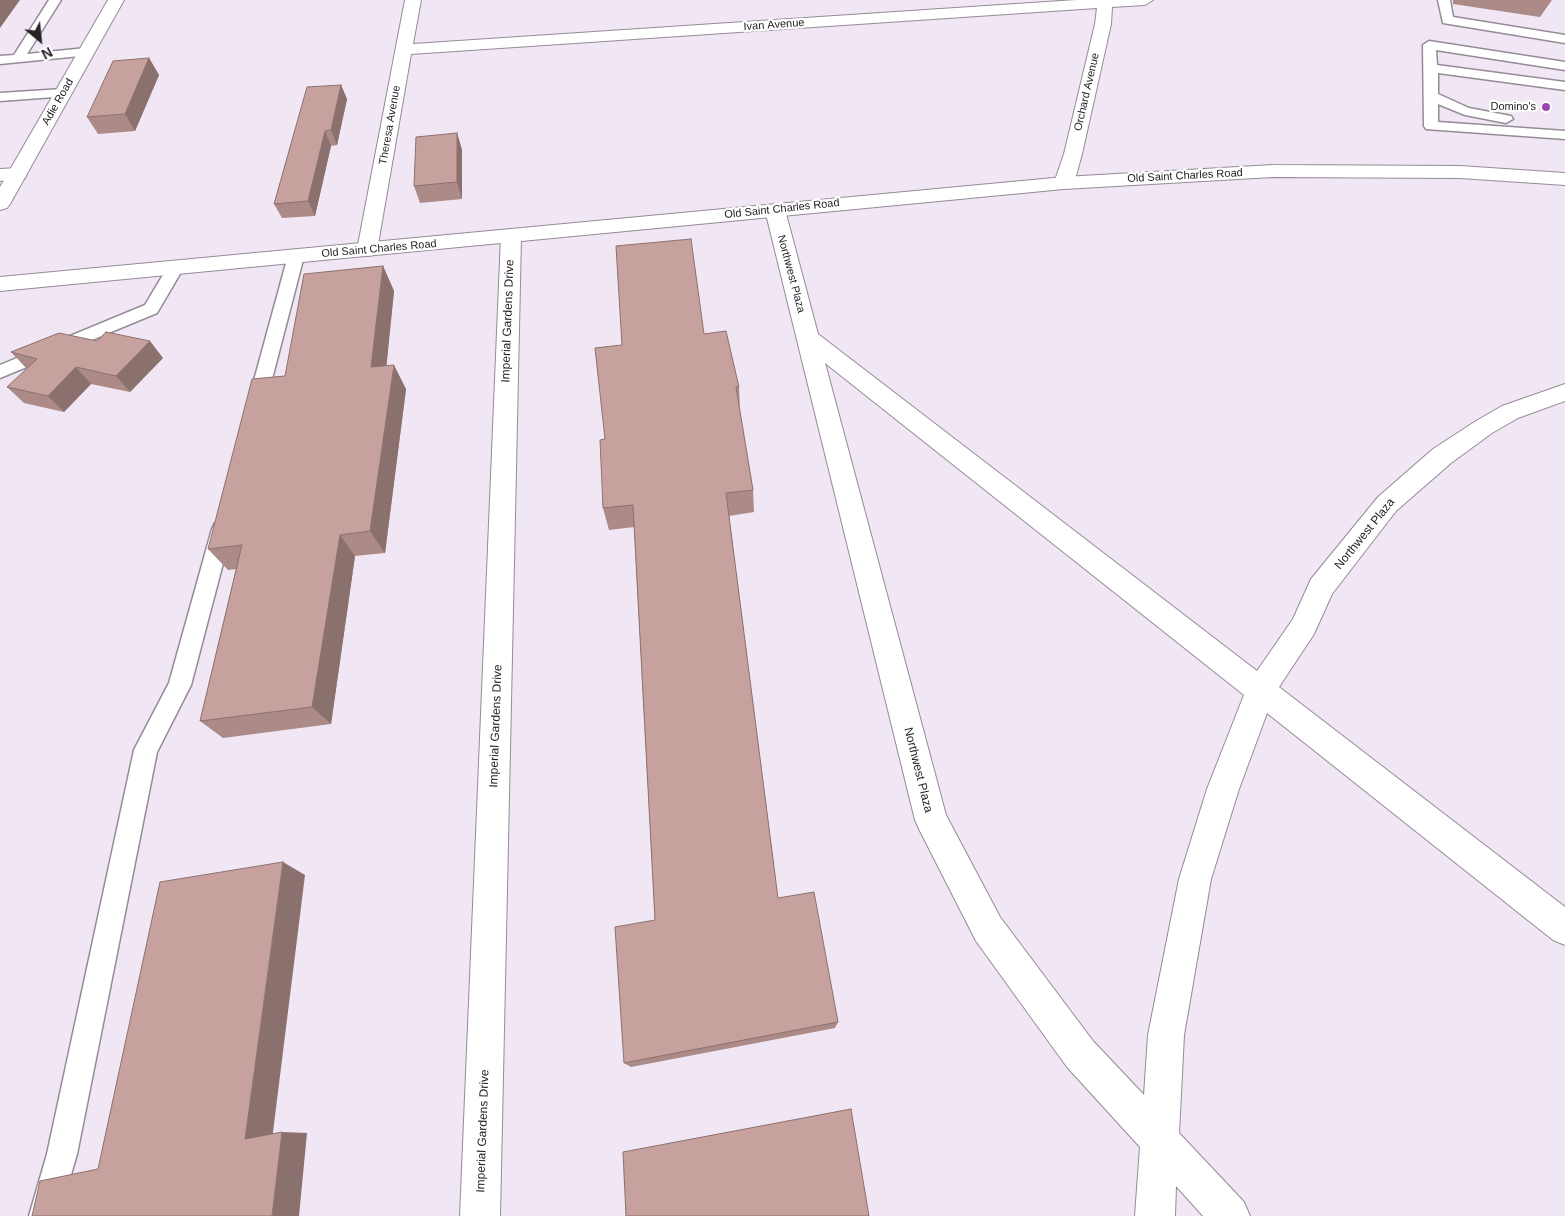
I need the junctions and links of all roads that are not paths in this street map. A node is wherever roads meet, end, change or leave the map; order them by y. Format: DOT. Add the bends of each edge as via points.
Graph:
graph roads {
  1 [pos="56,0"];
  2 [pos="116,0"];
  3 [pos="413,0"];
  4 [pos="1145,0"];
  5 [pos="1444,0"];
  6 [pos="1105,1"];
  7 [pos="1565,39"];
  8 [pos="404,50"];
  9 [pos="86,52"];
  10 [pos="18,58"];
  11 [pos="0,60"];
  12 [pos="1565,66"];
  13 [pos="1431,68"];
  14 [pos="1565,86"];
  15 [pos="63,93"];
  16 [pos="1430,95"];
  17 [pos="0,97"];
  18 [pos="1565,128"];
  19 [pos="1565,135"];
  20 [pos="9,174"];
  21 [pos="1565,179"];
  22 [pos="1064,182"];
  23 [pos="0,204"];
  24 [pos="774,210"];
  25 [pos="511,236"];
  26 [pos="367,250"];
  27 [pos="296,256"];
  28 [pos="176,268"];
  29 [pos="0,284"];
  30 [pos="808,337"];
  31 [pos="0,372"];
  32 [pos="1565,392"];
  33 [pos="250,428"];
  34 [pos="229,504"];
  35 [pos="1260,691"];
  36 [pos="1565,928"];
  37 [pos="1159,1139"];
  38 [pos="44,1216"];
  39 [pos="480,1216"];
  40 [pos="1156,1216"];
  41 [pos="1230,1216"];
  1 -- 10 [label="lane"];
  2 -- 9 [label="street, Adie Road"];
  3 -- 8 [label="street, Theresa Avenue"];
  4 -- 6 [label="street, Ivan Avenue"];
  5 -- 7 [label="lane" via="1447,20"];
  6 -- 8 [label="street, Ivan Avenue"];
  6 -- 22 [label="street, Orchard Avenue" via="1103,24"];
  8 -- 26 [label="street, Theresa Avenue"];
  9 -- 10 [label="lane"];
  9 -- 15 [label="street, Adie Road"];
  10 -- 11 [label="lane"];
  12 -- 13 [label="lane" via="1429,45"];
  13 -- 14 [label="lane"];
  13 -- 16 [label="lane"];
  15 -- 17 [label="lane"];
  15 -- 20 [label="street, Adie Road"];
  16 -- 18 [label="lane" via="1465,111"];
  16 -- 19 [label="lane" via="1431,126"];
  20 -- 23 [label="street, Adie Road"];
  21 -- 22 [label="street, Old Saint Charles Road" via="1460,172 1273,171"];
  22 -- 24 [label="street, Old Saint Charles Road"];
  24 -- 25 [label="street, Old Saint Charles Road"];
  24 -- 30 [label="street, Northwest Plaza"];
  25 -- 26 [label="street, Old Saint Charles Road"];
  25 -- 39 [label="street, Imperial Gardens Drive"];
  26 -- 27 [label="street, Old Saint Charles Road"];
  27 -- 28 [label="street, Old Saint Charles Road"];
  27 -- 33 [label="lane"];
  28 -- 29 [label="street, Old Saint Charles Road"];
  28 -- 31 [label="lane" via="151,309"];
  30 -- 35 [label="street"];
  30 -- 37 [label="street, Northwest Plaza" via="931,820 988,929 1080,1054"];
  32 -- 35 [label="street, Northwest Plaza" via="1510,412 1484,427 1442,456 1387,504 1321,587 1304,626"];
  34 -- 38 [label="lane" via="180,685 146,750 62,1154"];
  35 -- 36 [label="street"];
  35 -- 37 [label="street, Northwest Plaza" via="1223,789 1195,879 1166,1035"];
  37 -- 40 [label="street, Northwest Plaza"];
  37 -- 41 [label="street, Northwest Plaza"];
}
